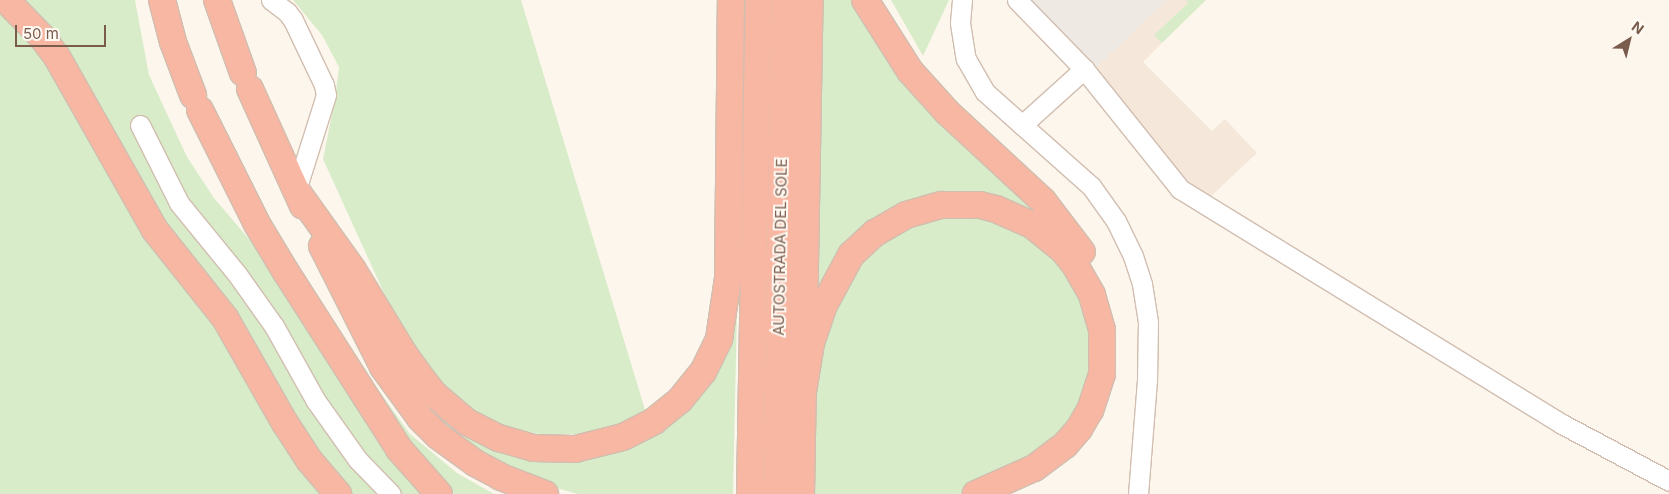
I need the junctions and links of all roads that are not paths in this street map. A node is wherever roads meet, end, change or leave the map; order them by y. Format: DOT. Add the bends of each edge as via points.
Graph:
graph roads {
  1 [pos="6,0"];
  2 [pos="162,0"];
  3 [pos="217,0"];
  4 [pos="271,0"];
  5 [pos="731,0"];
  6 [pos="759,0"];
  7 [pos="785,0"];
  8 [pos="810,0"];
  9 [pos="865,0"];
  10 [pos="962,0"];
  11 [pos="1017,0"];
  12 [pos="1084,69"];
  13 [pos="140,125"];
  14 [pos="1022,125"];
  15 [pos="231,168"];
  16 [pos="296,190"];
  17 [pos="803,392"];
  18 [pos="1669,481"];
  19 [pos="338,494"];
  20 [pos="391,494"];
  21 [pos="439,494"];
  22 [pos="506,494"];
  23 [pos="545,494"];
  24 [pos="750,494"];
  25 [pos="776,494"];
  26 [pos="801,494"];
  27 [pos="976,494"];
  28 [pos="1009,494"];
  29 [pos="1138,494"];
  1 -- 19 [label="highway" via="42,36 57,58 155,230 226,318 285,424 309,460"];
  2 -- 15 [label="highway" via="173,42 196,103"];
  3 -- 16 [label="highway" via="247,81"];
  4 -- 16 [label="street" via="293,20 326,95"];
  5 -- 16 [label="highway" via="728,268 719,339 703,372 680,400 654,422 623,437 575,449 534,448 499,438 467,422 435,395 422,379 353,270"];
  6 -- 24 [label="highway, AUTOSTRADA DEL SOLE"];
  7 -- 25 [label="highway, AUTOSTRADA DEL SOLE"];
  8 -- 17 [label="highway"];
  9 -- 28 [label="highway" via="893,47 927,90 965,130 1043,201 1082,252 1108,297 1116,334 1117,364 1104,412 1086,441 1073,454 1041,477"];
  10 -- 14 [label="street" via="962,43 972,72 984,92"];
  11 -- 12 [label="street"];
  12 -- 14 [label="street"];
  12 -- 18 [label="street" via="1180,189 1562,424"];
  13 -- 20 [label="street" via="179,203 237,274 274,326 316,401 358,460"];
  14 -- 29 [label="street" via="1076,171 1103,202 1124,236 1142,284 1148,322 1147,380"];
  15 -- 21 [label="highway" via="257,224 351,376 399,449"];
  15 -- 22 [label="highway" via="306,272 403,418 441,454"];
  16 -- 23 [label="highway" via="336,279 383,367 420,418 438,436 475,463 501,478"];
  17 -- 26 [label="highway"];
  17 -- 27 [label="highway" via="811,344 824,305 851,255 874,233 906,214 942,205 980,205 1032,225 1063,250 1092,295 1102,330 1102,374 1090,410 1065,445 1034,468"];
}
